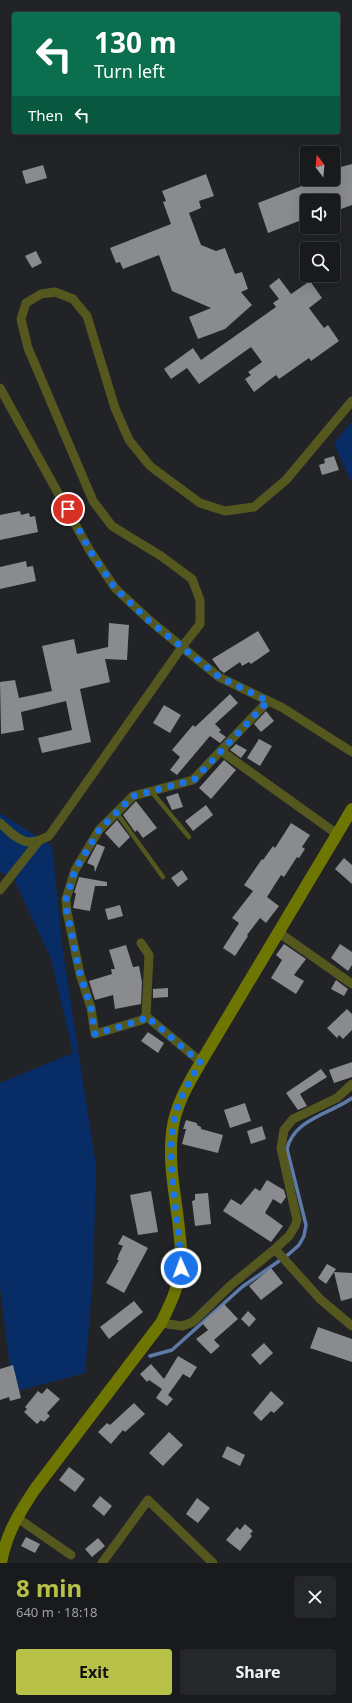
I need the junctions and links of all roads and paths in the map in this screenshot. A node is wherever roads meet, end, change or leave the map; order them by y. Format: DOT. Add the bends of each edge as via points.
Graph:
graph roads {
  1 [pos="0,388"];
  2 [pos="352,401"];
  3 [pos="182,647"];
  4 [pos="268,701"];
  5 [pos="221,751"];
  6 [pos="352,752"];
  7 [pos="151,791"];
  8 [pos="352,809"];
  9 [pos="116,812"];
  10 [pos="0,823"];
  11 [pos="337,834"];
  12 [pos="189,837"];
  13 [pos="38,842"];
  14 [pos="163,877"];
  15 [pos="0,890"];
  16 [pos="278,932"];
  17 [pos="141,943"];
  18 [pos="352,984"];
  19 [pos="146,1016"];
  20 [pos="200,1062"];
  21 [pos="352,1084"];
  22 [pos="277,1251"];
  23 [pos="161,1323"];
  24 [pos="352,1326"];
  25 [pos="16,1517"];
  26 [pos="71,1555"];
  27 [pos="1,1563"];
  28 [pos="102,1563"];
  29 [pos="213,1563"];
  1 -- 3 [label="street" via="90,551 115,588 148,620"];
  2 -- 3 [label="street" via="286,480 254,507 225,511 200,503 150,466 129,440 115,408 87,316 73,299 55,292 41,294 26,303 21,319 28,348 94,501 112,526 161,556 192,579 200,600 200,624"];
  3 -- 4 [label="street" via="219,677"];
  3 -- 13 [label="street" via="49,836"];
  4 -- 5 [label="street"];
  4 -- 6 [label="street"];
  5 -- 7 [label="street" via="194,780"];
  5 -- 11 [label="street"];
  7 -- 9 [label="street" via="133,796"];
  7 -- 12 [label="lane"];
  8 -- 11 [label="street"];
  9 -- 14 [label="lane"];
  9 -- 19 [label="street" via="99,830 75,870 66,899 67,912 95,1034 142,1020"];
  10 -- 13 [label="street" via="20,841 31,844"];
  11 -- 16 [label="street"];
  13 -- 15 [label="street"];
  16 -- 18 [label="street"];
  16 -- 20 [label="street"];
  17 -- 19 [label="street" via="149,955"];
  19 -- 20 [label="street"];
  20 -- 23 [label="street" via="176,1111 172,1132 171,1154 181,1268 175,1292"];
  21 -- 22 [label="street" via="337,1098 294,1119 284,1130 281,1148 297,1220"];
  22 -- 23 [label="street" via="231,1285 193,1322 182,1326"];
  22 -- 24 [label="street" via="320,1299"];
  23 -- 25 [label="street"];
  25 -- 26 [label="street"];
  25 -- 27 [label="street" via="4,1546"];
  28 -- 29 [label="street" via="148,1500"];
}
